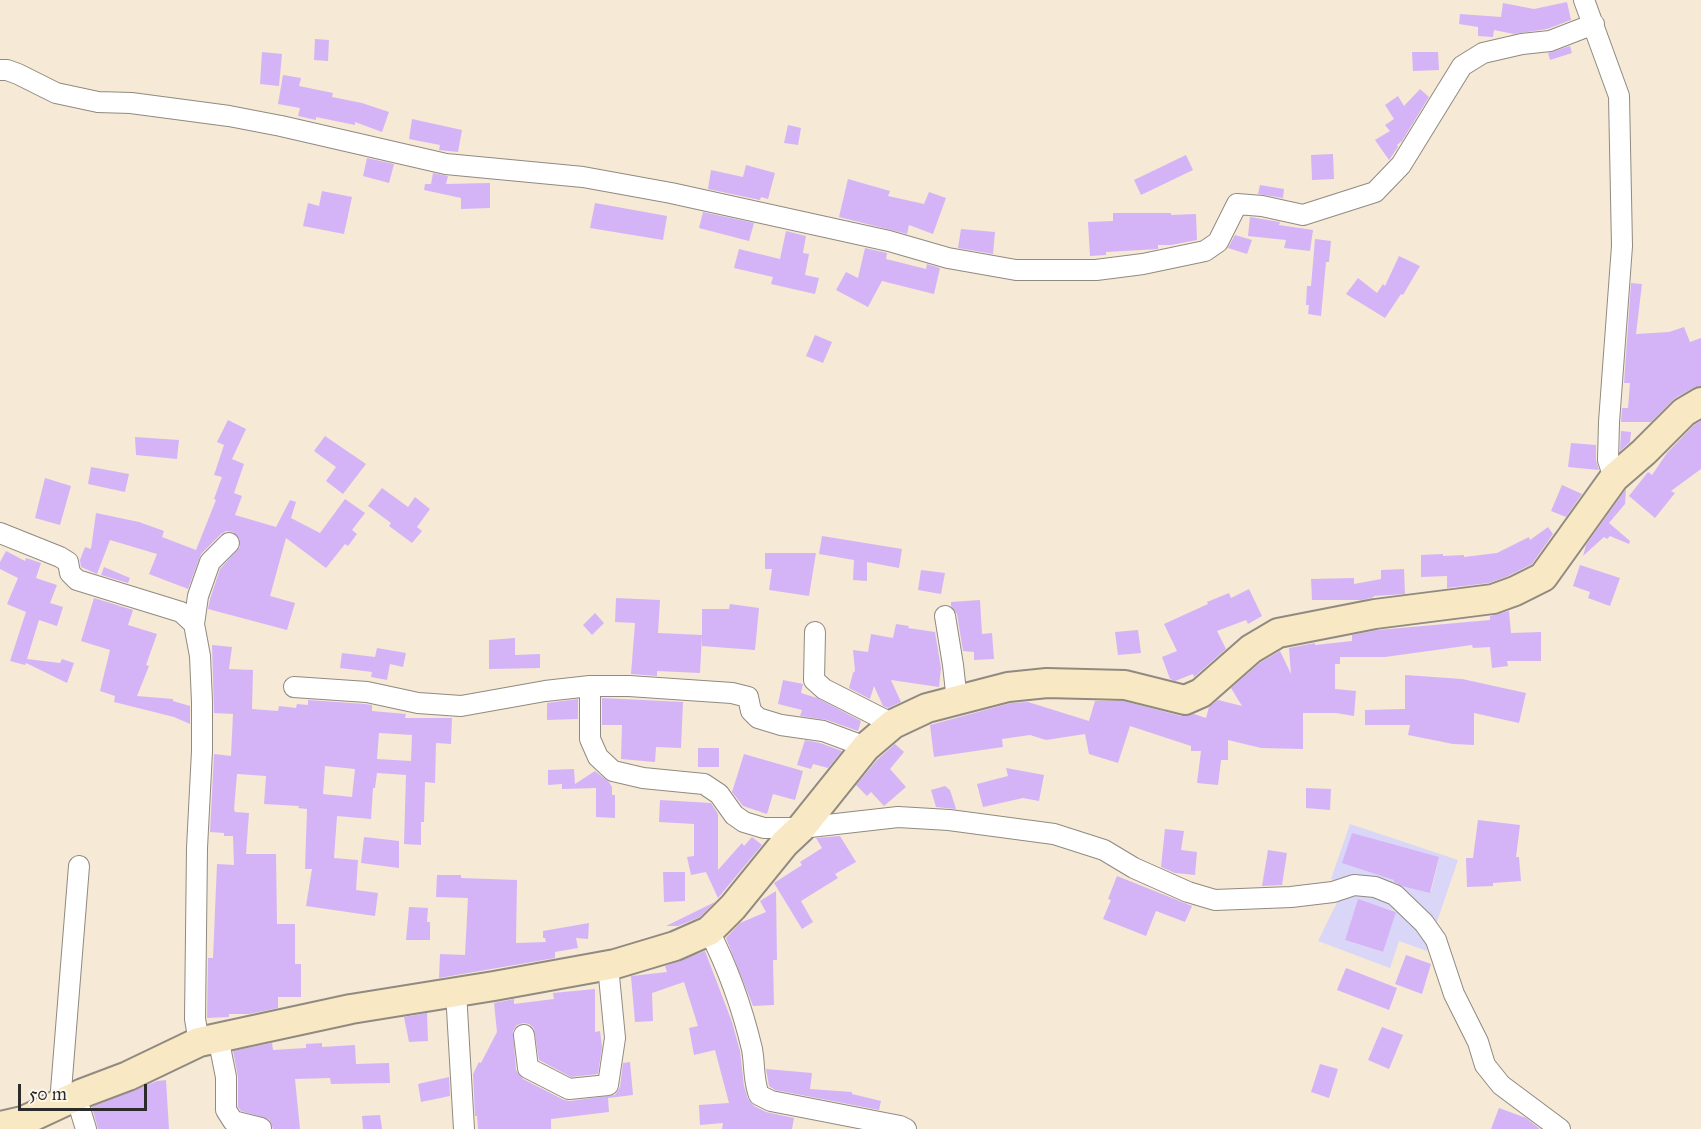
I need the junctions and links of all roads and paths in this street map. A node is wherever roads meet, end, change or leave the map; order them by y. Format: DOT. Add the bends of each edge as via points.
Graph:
graph roads {
  1 [pos="1584,0"];
  2 [pos="1594,24"];
  3 [pos="0,70"];
  4 [pos="1701,402"];
  5 [pos="1614,478"];
  6 [pos="0,533"];
  7 [pos="228,543"];
  8 [pos="945,616"];
  9 [pos="194,624"];
  10 [pos="815,632"];
  11 [pos="590,686"];
  12 [pos="294,687"];
  13 [pos="957,701"];
  14 [pos="893,724"];
  15 [pos="866,747"];
  16 [pos="801,828"];
  17 [pos="79,866"];
  18 [pos="709,931"];
  19 [pos="608,966"];
  20 [pos="456,992"];
  21 [pos="524,1035"];
  22 [pos="209,1040"];
  23 [pos="68,1099"];
  24 [pos="0,1126"];
  25 [pos="261,1128"];
  26 [pos="86,1129"];
  27 [pos="464,1129"];
  28 [pos="906,1129"];
  29 [pos="1560,1129"];
  1 -- 2 [label="street"];
  2 -- 3 [label="street" via="1551,41 1483,53 1462,66 1401,165 1375,192 1303,215 1237,204 1218,242 1205,251 1096,270 1016,270 960,260 660,191 583,177 446,164 229,116 99,102 56,93 18,74"];
  2 -- 5 [label="street" via="1619,96 1622,246 1608,451"];
  4 -- 5 [label="street" via="1684,412"];
  5 -- 13 [label="street" via="1543,577 1493,599 1375,614 1278,633 1251,649 1201,693 1185,700 1125,685 1047,683 1008,687"];
  6 -- 9 [label="street" via="60,556 68,562 70,573 77,580 181,612"];
  7 -- 9 [label="street" via="210,562 198,596"];
  8 -- 13 [label="street"];
  9 -- 22 [label="street" via="202,702 195,1019"];
  10 -- 14 [label="street" via="814,680"];
  11 -- 12 [label="street" via="461,706 418,703 367,692"];
  11 -- 15 [label="street" via="741,695 748,698 751,711 758,718 823,731"];
  11 -- 16 [label="street" via="590,738 598,757 613,771 704,784 719,794 744,822 764,828"];
  13 -- 14 [label="street" via="927,708"];
  14 -- 15 [label="street"];
  15 -- 16 [label="street"];
  16 -- 18 [label="street"];
  16 -- 29 [label="street" via="898,817 1054,834 1104,850 1134,868 1215,900 1291,897 1354,885 1375,887 1395,895 1436,940 1485,1065 1501,1085"];
  17 -- 23 [label="street"];
  18 -- 19 [label="street" via="675,946"];
  18 -- 28 [label="street" via="728,967 752,1052 754,1083 759,1095 771,1101"];
  19 -- 20 [label="street"];
  19 -- 21 [label="street" via="615,1038 608,1084 569,1089 528,1068"];
  20 -- 22 [label="street" via="340,1011"];
  20 -- 27 [label="street"];
  22 -- 23 [label="street"];
  22 -- 25 [label="street" via="226,1077 226,1110 233,1121"];
  23 -- 24 [label="street" via="23,1121"];
  23 -- 26 [label="street"];
}
